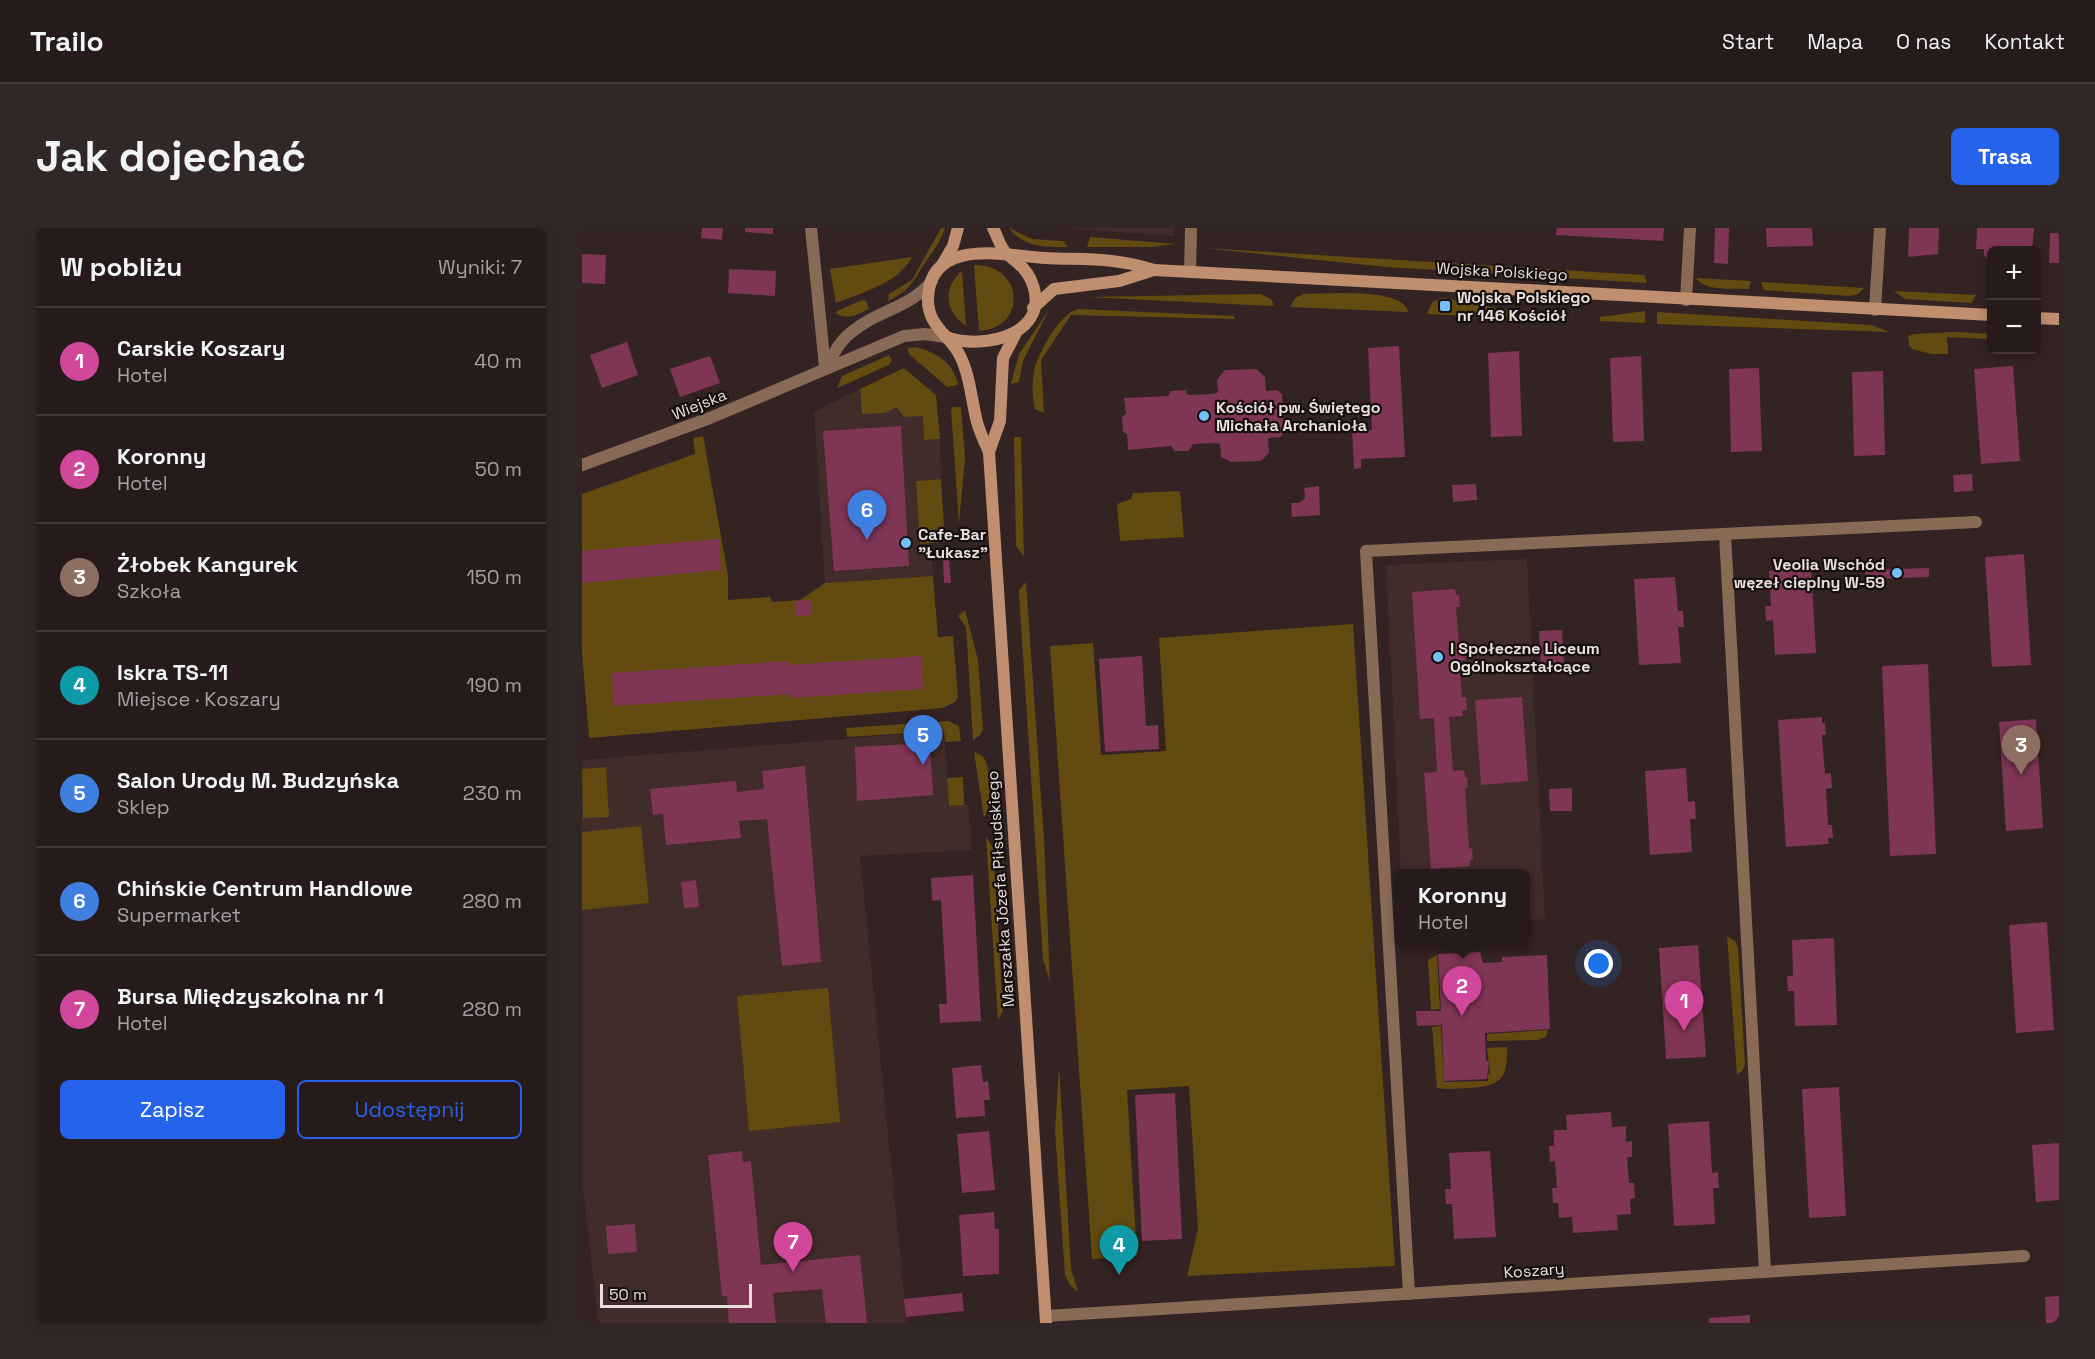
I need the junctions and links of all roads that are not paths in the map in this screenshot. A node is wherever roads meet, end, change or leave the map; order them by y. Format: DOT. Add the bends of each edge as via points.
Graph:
graph roads {
  1 [pos="811,228"];
  2 [pos="958,228"];
  3 [pos="993,228"];
  4 [pos="1191,228"];
  5 [pos="1690,228"];
  6 [pos="1880,228"];
  7 [pos="1006,253"];
  8 [pos="1154,270"];
  9 [pos="1191,272"];
  10 [pos="933,278"];
  11 [pos="1686,300"];
  12 [pos="1033,308"];
  13 [pos="1875,310"];
  14 [pos="1987,315"];
  15 [pos="2041,318"];
  16 [pos="2059,319"];
  17 [pos="1016,333"];
  18 [pos="945,337"];
  19 [pos="825,369"];
  20 [pos="989,452"];
  21 [pos="582,465"];
  22 [pos="1976,522"];
  23 [pos="1725,534"];
  24 [pos="2024,1256"];
  25 [pos="1765,1271"];
  26 [pos="1409,1294"];
  27 [pos="1046,1320"];
  1 -- 19 [label="street"];
  2 -- 10 [label="street" via="954,246"];
  3 -- 7 [label="street"];
  4 -- 9 [label="street"];
  5 -- 11 [label="street"];
  6 -- 13 [label="street"];
  7 -- 8 [label="street, Wojska Polskiego" via="1119,260"];
  7 -- 10 [label="street" via="967,254 953,260"];
  7 -- 12 [label="street" via="1018,261 1031,280"];
  8 -- 9 [label="street, Wojska Polskiego"];
  8 -- 12 [label="street, Wojska Polskiego" via="1119,281 1054,289"];
  9 -- 11 [label="street, Wojska Polskiego"];
  10 -- 18 [label="street" via="929,313"];
  10 -- 19 [label="street" via="910,302 854,329"];
  11 -- 13 [label="street, Wojska Polskiego"];
  12 -- 17 [label="street"];
  13 -- 14 [label="street, Wojska Polskiego"];
  15 -- 16 [label="street"];
  17 -- 18 [label="street" via="980,343"];
  17 -- 20 [label="street, Marszałka Józefa Piłsudskiego" via="1003,358 1000,421"];
  18 -- 19 [label="street, Wiejska" via="904,336"];
  18 -- 20 [label="street, Marszałka Józefa Piłsudskiego" via="963,362 978,425"];
  19 -- 21 [label="street, Wiejska" via="710,418"];
  20 -- 27 [label="street, Marszałka Józefa Piłsudskiego"];
  22 -- 23 [label="street"];
  23 -- 25 [label="street"];
  23 -- 26 [label="street" via="1366,551"];
  24 -- 25 [label="street, Koszary"];
  25 -- 26 [label="street, Koszary"];
  26 -- 27 [label="street, Koszary"];
}
